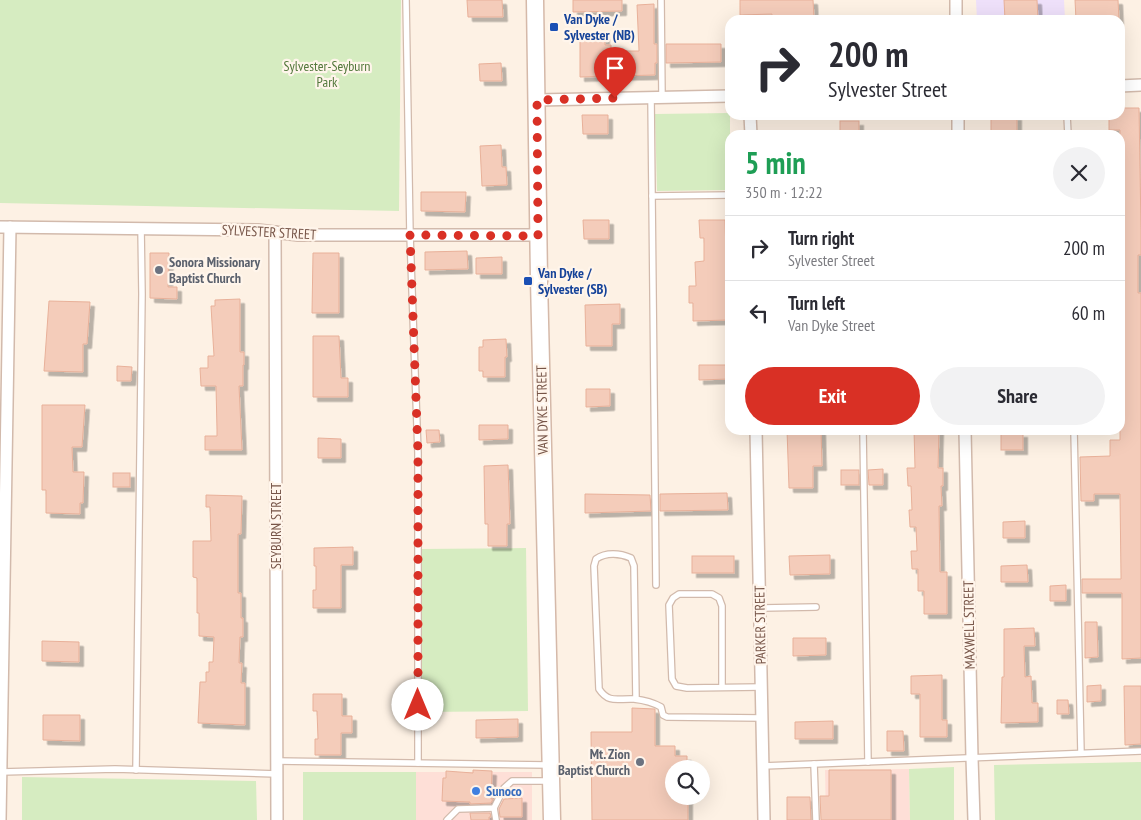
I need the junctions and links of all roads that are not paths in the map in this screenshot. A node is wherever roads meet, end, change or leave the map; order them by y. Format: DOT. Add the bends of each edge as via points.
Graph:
graph roads {
  1 [pos="406,0"];
  2 [pos="535,0"];
  3 [pos="661,0"];
  4 [pos="956,0"];
  5 [pos="956,15"];
  6 [pos="1141,85"];
  7 [pos="1125,86"];
  8 [pos="725,96"];
  9 [pos="656,97"];
  10 [pos="537,100"];
  11 [pos="725,195"];
  12 [pos="652,196"];
  13 [pos="5,227"];
  14 [pos="141,228"];
  15 [pos="275,232"];
  16 [pos="410,235"];
  17 [pos="538,236"];
  18 [pos="756,435"];
  19 [pos="863,435"];
  20 [pos="965,435"];
  21 [pos="1074,435"];
  22 [pos="656,585"];
  23 [pos="816,607"];
  24 [pos="760,608"];
  25 [pos="761,687"];
  26 [pos="722,688"];
  27 [pos="636,699"];
  28 [pos="762,718"];
  29 [pos="1,743"];
  30 [pos="1141,751"];
  31 [pos="1081,753"];
  32 [pos="972,758"];
  33 [pos="277,761"];
  34 [pos="868,762"];
  35 [pos="418,763"];
  36 [pos="814,764"];
  37 [pos="763,766"];
  38 [pos="136,770"];
  39 [pos="1,772"];
  40 [pos="551,773"];
  41 [pos="277,774"];
  42 [pos="494,808"];
  43 [pos="0,820"];
  44 [pos="277,820"];
  45 [pos="447,820"];
  46 [pos="496,820"];
  47 [pos="552,820"];
  48 [pos="764,820"];
  49 [pos="816,820"];
  50 [pos="974,820"];
  1 -- 16 [label="lane"];
  2 -- 10 [label="main road, VAN DYKE STREET"];
  3 -- 9 [label="lane"];
  4 -- 5 [label="street"];
  6 -- 7 [label="street"];
  8 -- 9 [label="street"];
  9 -- 10 [label="street"];
  9 -- 12 [label="lane"];
  10 -- 17 [label="main road, VAN DYKE STREET"];
  11 -- 12 [label="lane"];
  12 -- 22 [label="lane"];
  13 -- 14 [label="street, SYLVESTER STREET"];
  13 -- 29 [label="street"];
  14 -- 15 [label="street, SYLVESTER STREET"];
  14 -- 38 [label="lane"];
  15 -- 16 [label="street, SYLVESTER STREET"];
  15 -- 33 [label="street, SEYBURN STREET"];
  16 -- 17 [label="street, SYLVESTER STREET"];
  16 -- 35 [label="lane" via="418,453"];
  17 -- 40 [label="main road, VAN DYKE STREET"];
  18 -- 24 [label="street, PARKER STREET"];
  19 -- 34 [label="lane"];
  20 -- 32 [label="street, MAXWELL STREET"];
  21 -- 31 [label="lane"];
  23 -- 24 [label="lane"];
  24 -- 25 [label="street, PARKER STREET"];
  25 -- 26 [label="lane"];
  25 -- 28 [label="street, PARKER STREET"];
  26 -- 26 [label="lane" via="687,688 676,686 672,679 670,605 679,594 712,594 722,606"];
  27 -- 27 [label="lane" via="634,566 631,558 623,554 602,555 594,566 599,689 612,700"];
  27 -- 28 [label="lane" via="661,707 667,717"];
  28 -- 37 [label="street, PARKER STREET"];
  29 -- 39 [label="street"];
  30 -- 31 [label="lane"];
  31 -- 32 [label="lane"];
  32 -- 34 [label="lane"];
  32 -- 50 [label="street, MAXWELL STREET"];
  33 -- 35 [label="lane"];
  33 -- 41 [label="street, SEYBURN STREET"];
  34 -- 36 [label="lane"];
  35 -- 40 [label="lane"];
  36 -- 37 [label="lane"];
  36 -- 49 [label="lane"];
  37 -- 48 [label="street, PARKER STREET"];
  38 -- 39 [label="lane"];
  38 -- 41 [label="lane"];
  39 -- 43 [label="street"];
  40 -- 42 [label="lane" via="512,781 504,788"];
  40 -- 47 [label="main road, VAN DYKE STREET"];
  41 -- 44 [label="street, SEYBURN STREET"];
  42 -- 45 [label="lane" via="458,809"];
  42 -- 46 [label="lane"];
}
